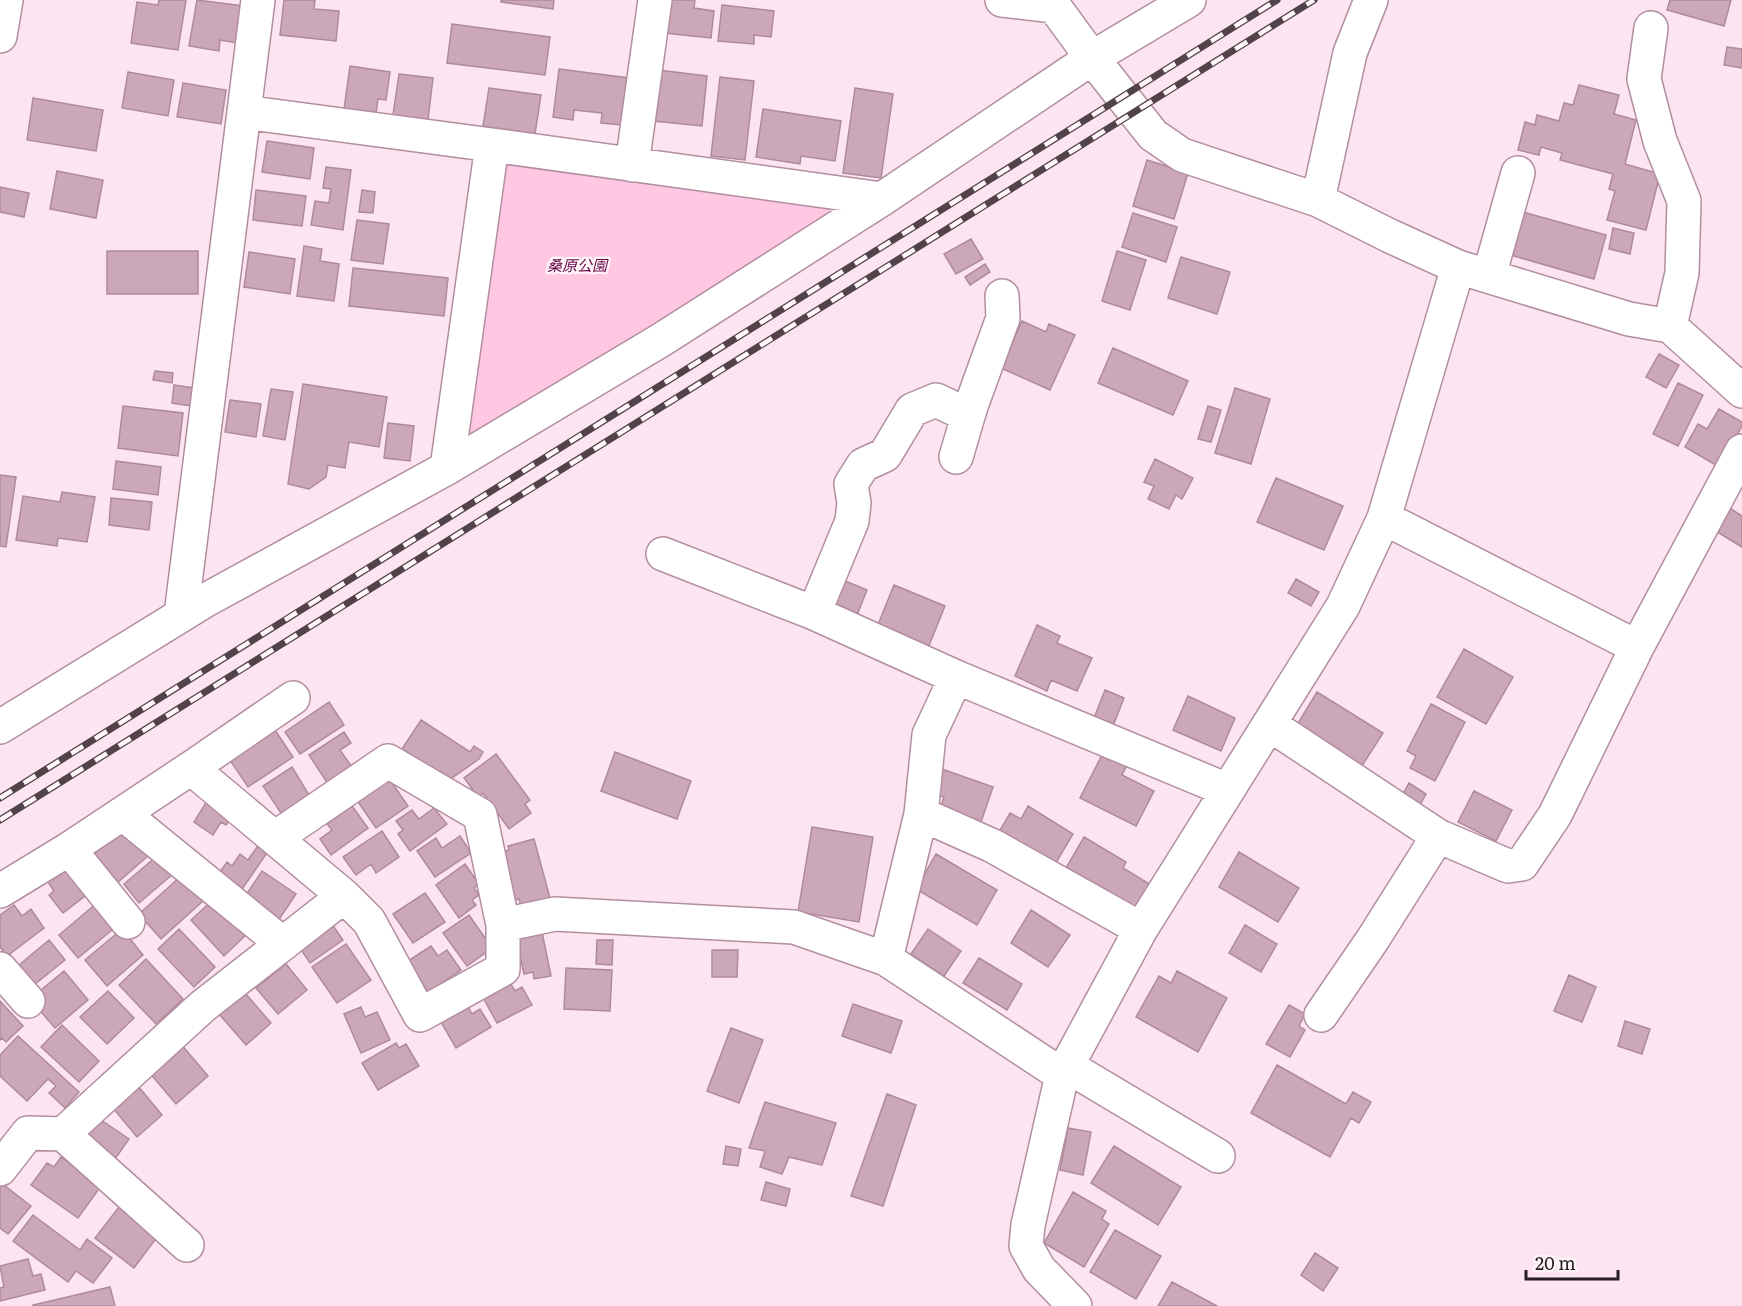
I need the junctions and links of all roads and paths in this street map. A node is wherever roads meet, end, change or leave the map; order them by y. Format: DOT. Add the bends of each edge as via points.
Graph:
graph roads {
  1 [pos="6,0"];
  2 [pos="258,0"];
  3 [pos="655,0"];
  4 [pos="1002,0"];
  5 [pos="1189,0"];
  6 [pos="1371,0"];
  7 [pos="1651,28"];
  8 [pos="0,36"];
  9 [pos="1092,58"];
  10 [pos="244,112"];
  11 [pos="492,145"];
  12 [pos="632,165"];
  13 [pos="1518,173"];
  14 [pos="882,199"];
  15 [pos="1318,200"];
  16 [pos="1458,267"];
  17 [pos="1489,276"];
  18 [pos="1002,296"];
  19 [pos="1670,326"];
  20 [pos="1742,390"];
  21 [pos="971,406"];
  22 [pos="1742,451"];
  23 [pos="956,457"];
  24 [pos="447,468"];
  25 [pos="1384,518"];
  26 [pos="663,554"];
  27 [pos="814,613"];
  28 [pos="181,615"];
  29 [pos="1637,647"];
  30 [pos="956,677"];
  31 [pos="293,698"];
  32 [pos="1269,724"];
  33 [pos="0,727"];
  34 [pos="191,768"];
  35 [pos="1227,790"];
  36 [pos="123,814"];
  37 [pos="921,814"];
  38 [pos="1438,836"];
  39 [pos="274,838"];
  40 [pos="69,849"];
  41 [pos="0,891"];
  42 [pos="344,896"];
  43 [pos="128,922"];
  44 [pos="503,925"];
  45 [pos="1141,929"];
  46 [pos="283,944"];
  47 [pos="886,958"];
  48 [pos="0,969"];
  49 [pos="28,1001"];
  50 [pos="1321,1015"];
  51 [pos="1064,1070"];
  52 [pos="63,1134"];
  53 [pos="1218,1155"];
  54 [pos="0,1169"];
  55 [pos="187,1245"];
  56 [pos="1075,1306"];
  1 -- 8 [label="street"];
  2 -- 10 [label="street"];
  3 -- 12 [label="street"];
  4 -- 9 [label="street" via="1054,6"];
  5 -- 9 [label="street"];
  6 -- 15 [label="street" via="1350,53"];
  7 -- 19 [label="street" via="1644,80 1660,141 1684,201 1682,273"];
  9 -- 14 [label="street"];
  9 -- 15 [label="street" via="1153,135 1182,155"];
  10 -- 11 [label="street"];
  10 -- 28 [label="street"];
  11 -- 12 [label="street"];
  11 -- 24 [label="street"];
  12 -- 14 [label="street"];
  13 -- 17 [label="street"];
  14 -- 24 [label="street" via="661,340"];
  15 -- 16 [label="street"];
  16 -- 17 [label="street"];
  16 -- 25 [label="street"];
  17 -- 19 [label="street" via="1629,319"];
  18 -- 21 [label="street" via="1003,318"];
  19 -- 20 [label="street"];
  21 -- 23 [label="street"];
  21 -- 27 [label="street" via="957,410 936,400 912,410 885,454 863,465 851,484 852,521"];
  22 -- 29 [label="street"];
  24 -- 28 [label="street"];
  25 -- 29 [label="street"];
  25 -- 32 [label="street" via="1342,606"];
  26 -- 27 [label="street"];
  27 -- 30 [label="street"];
  28 -- 33 [label="street"];
  29 -- 38 [label="street" via="1555,815 1522,864 1508,866"];
  30 -- 35 [label="street"];
  30 -- 37 [label="street" via="929,735"];
  31 -- 34 [label="street"];
  32 -- 35 [label="street"];
  32 -- 38 [label="street"];
  34 -- 36 [label="street"];
  34 -- 39 [label="street"];
  35 -- 45 [label="street"];
  36 -- 40 [label="street"];
  36 -- 46 [label="street"];
  37 -- 45 [label="street" via="993,846"];
  37 -- 47 [label="street"];
  38 -- 50 [label="street"];
  39 -- 42 [label="street"];
  39 -- 44 [label="street" via="388,761 480,815"];
  40 -- 41 [label="street"];
  40 -- 43 [label="street"];
  42 -- 44 [label="street" via="369,921 420,1015 503,969"];
  42 -- 46 [label="street"];
  44 -- 47 [label="street" via="555,914 794,927"];
  45 -- 51 [label="street"];
  46 -- 52 [label="street" via="203,1006"];
  47 -- 51 [label="street"];
  48 -- 49 [label="street"];
  51 -- 53 [label="street"];
  51 -- 56 [label="street" via="1026,1246 1039,1269"];
  52 -- 54 [label="street" via="28,1133"];
  52 -- 55 [label="street"];
}
